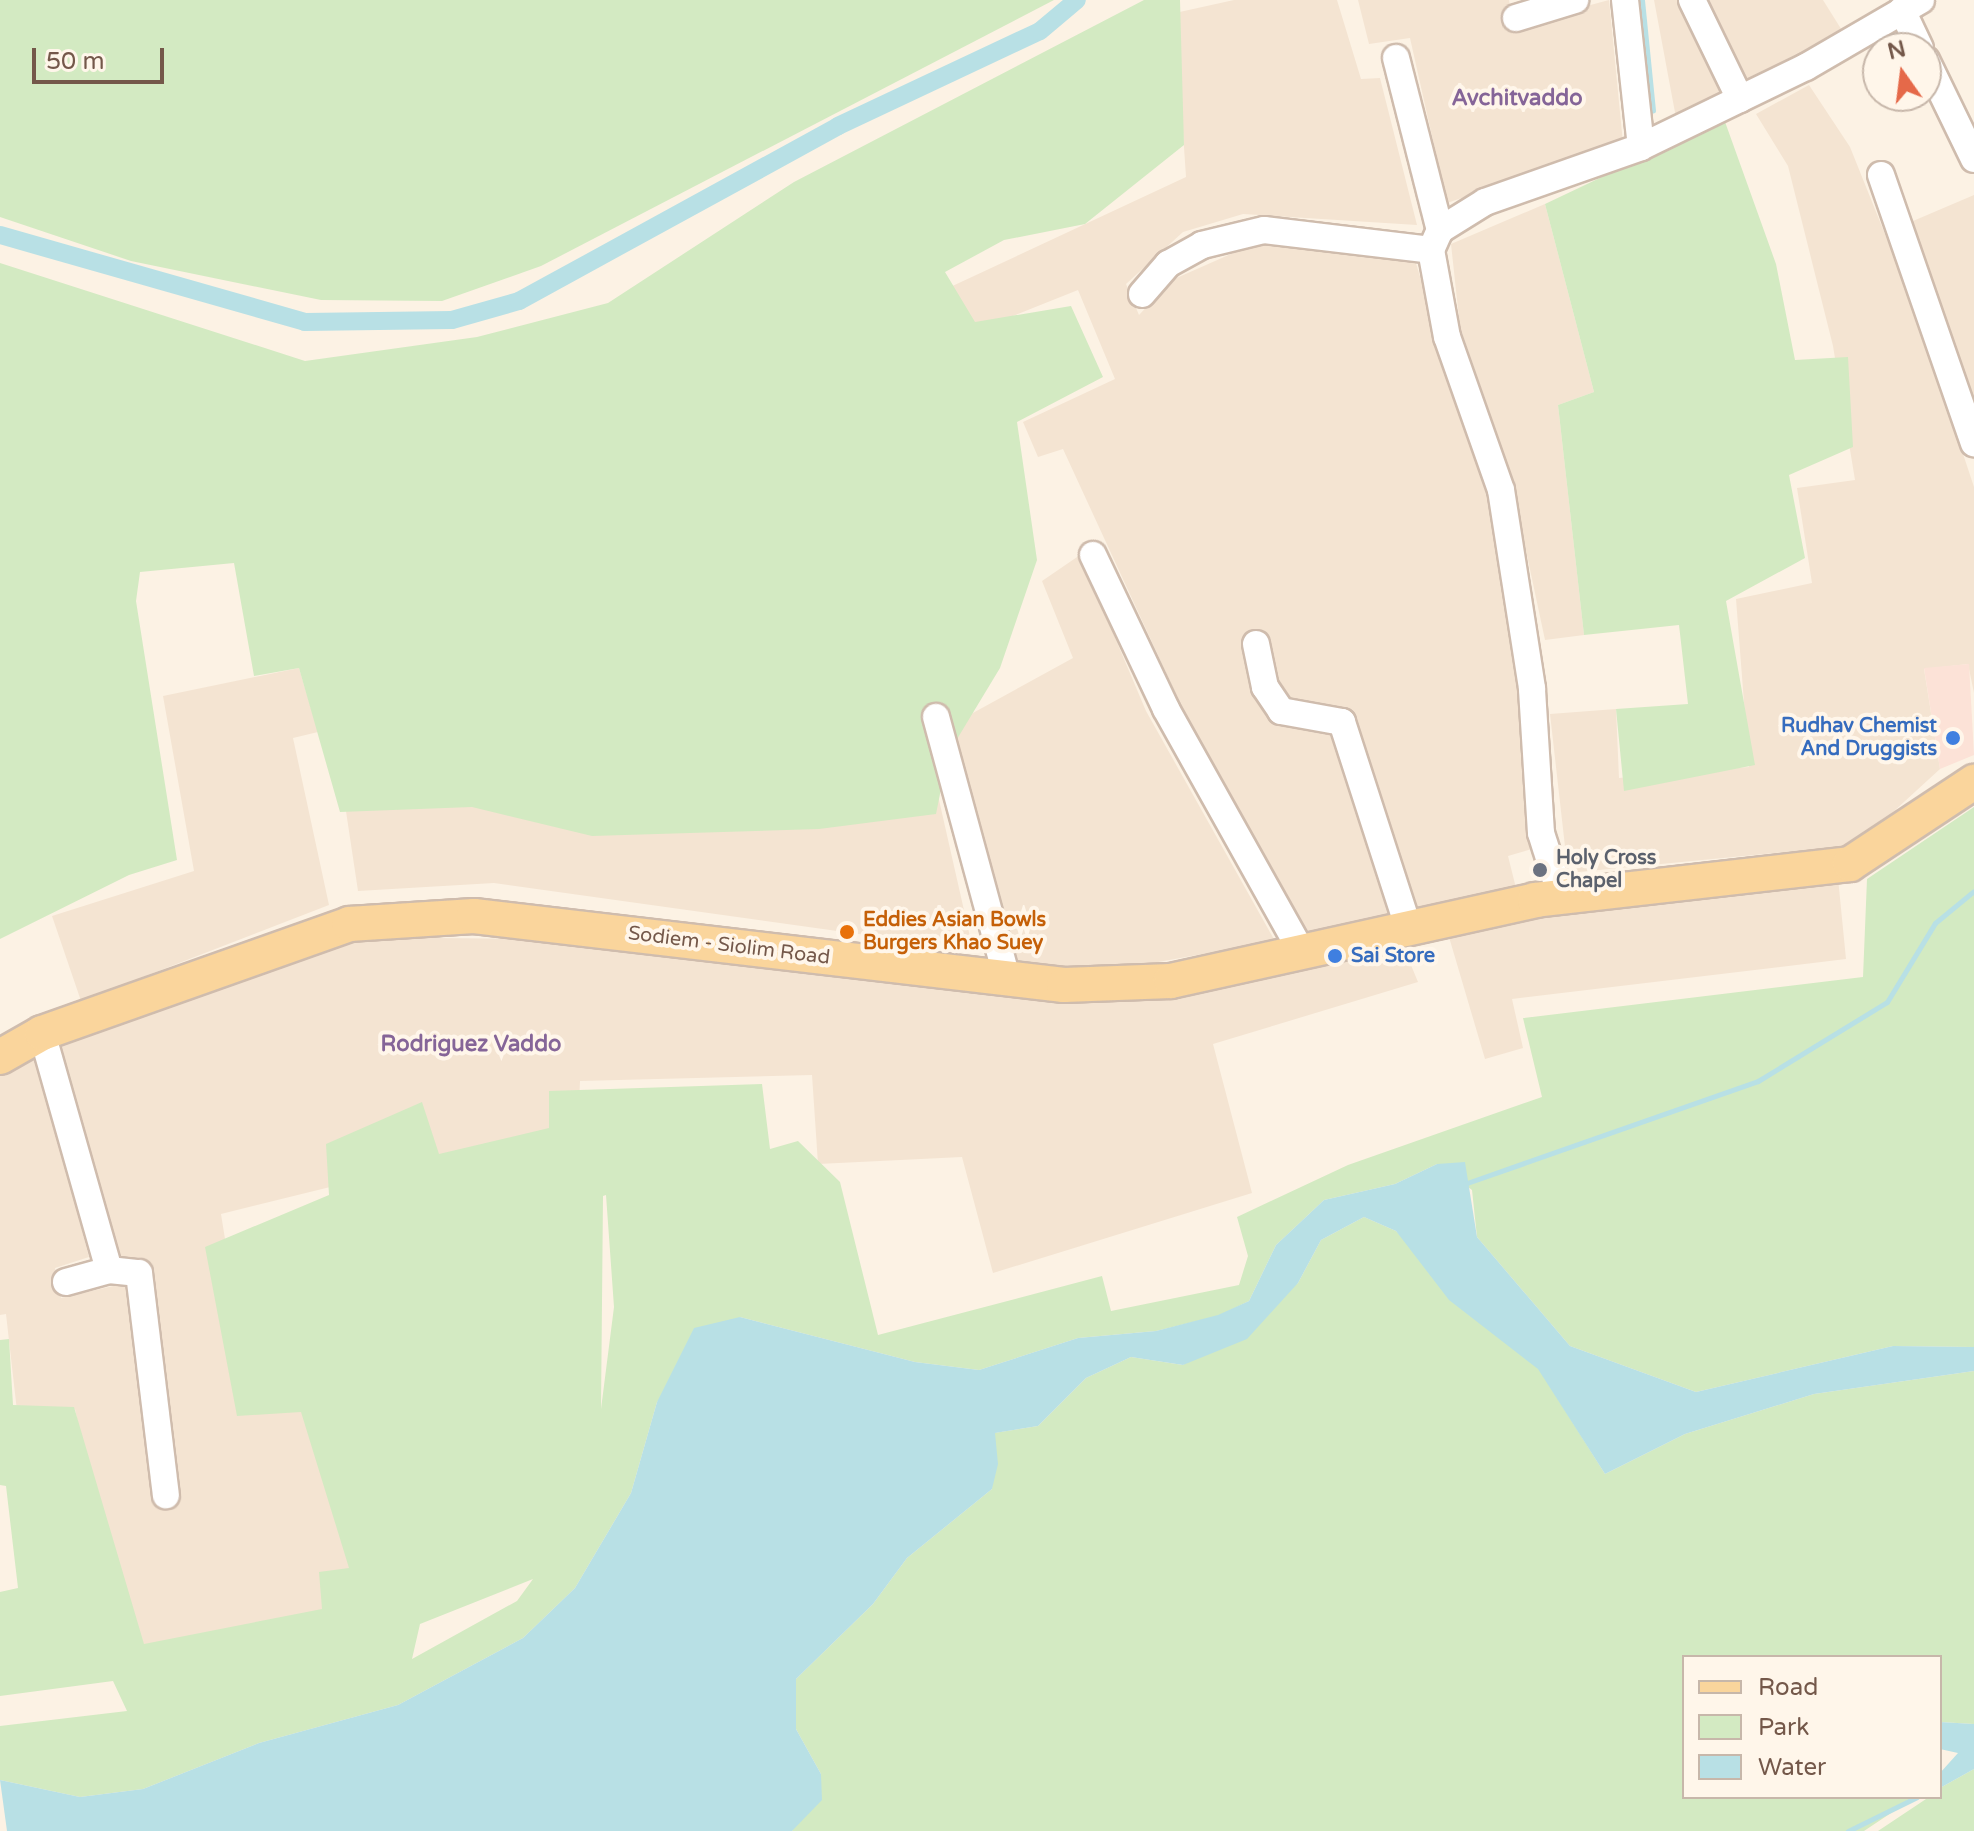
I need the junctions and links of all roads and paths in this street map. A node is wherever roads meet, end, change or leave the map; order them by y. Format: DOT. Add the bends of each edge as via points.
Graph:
graph roads {
  1 [pos="1575,0"];
  2 [pos="1625,0"];
  3 [pos="1692,0"];
  4 [pos="1898,7"];
  5 [pos="1516,18"];
  6 [pos="1911,32"];
  7 [pos="1396,58"];
  8 [pos="1942,93"];
  9 [pos="1740,99"];
  10 [pos="1641,147"];
  11 [pos="1974,159"];
  12 [pos="1881,175"];
  13 [pos="1435,240"];
  14 [pos="1142,294"];
  15 [pos="1974,443"];
  16 [pos="1093,555"];
  17 [pos="1256,644"];
  18 [pos="936,717"];
  19 [pos="1974,782"];
  20 [pos="1561,896"];
  21 [pos="1408,926"];
  22 [pos="1300,949"];
  23 [pos="1007,978"];
  24 [pos="42,1033"];
  25 [pos="0,1057"];
  26 [pos="109,1270"];
  27 [pos="66,1282"];
  28 [pos="166,1495"];
  1 -- 5 [label="street"];
  2 -- 10 [label="street"];
  3 -- 9 [label="street"];
  4 -- 6 [label="street"];
  4 -- 9 [label="street"];
  7 -- 13 [label="street"];
  8 -- 11 [label="street"];
  9 -- 10 [label="street"];
  10 -- 13 [label="street" via="1485,202"];
  12 -- 15 [label="street"];
  13 -- 14 [label="street" via="1264,230 1202,245 1168,264"];
  13 -- 20 [label="street" via="1447,337 1501,490 1532,688 1541,833"];
  16 -- 22 [label="street" via="1166,709"];
  17 -- 21 [label="street" via="1265,687 1281,711 1342,722"];
  18 -- 23 [label="street"];
  19 -- 20 [label="main road, Sodiem - Siolim Road" via="1850,864"];
  20 -- 21 [label="main road, Sodiem - Siolim Road"];
  21 -- 22 [label="main road, Sodiem - Siolim Road"];
  22 -- 23 [label="main road, Sodiem - Siolim Road" via="1171,981 1064,985"];
  23 -- 24 [label="main road, Sodiem - Siolim Road" via="458,917 349,924"];
  24 -- 25 [label="main road, Sodiem - Siolim Road"];
  24 -- 26 [label="street"];
  26 -- 27 [label="street"];
  26 -- 28 [label="street" via="139,1273"];
}
